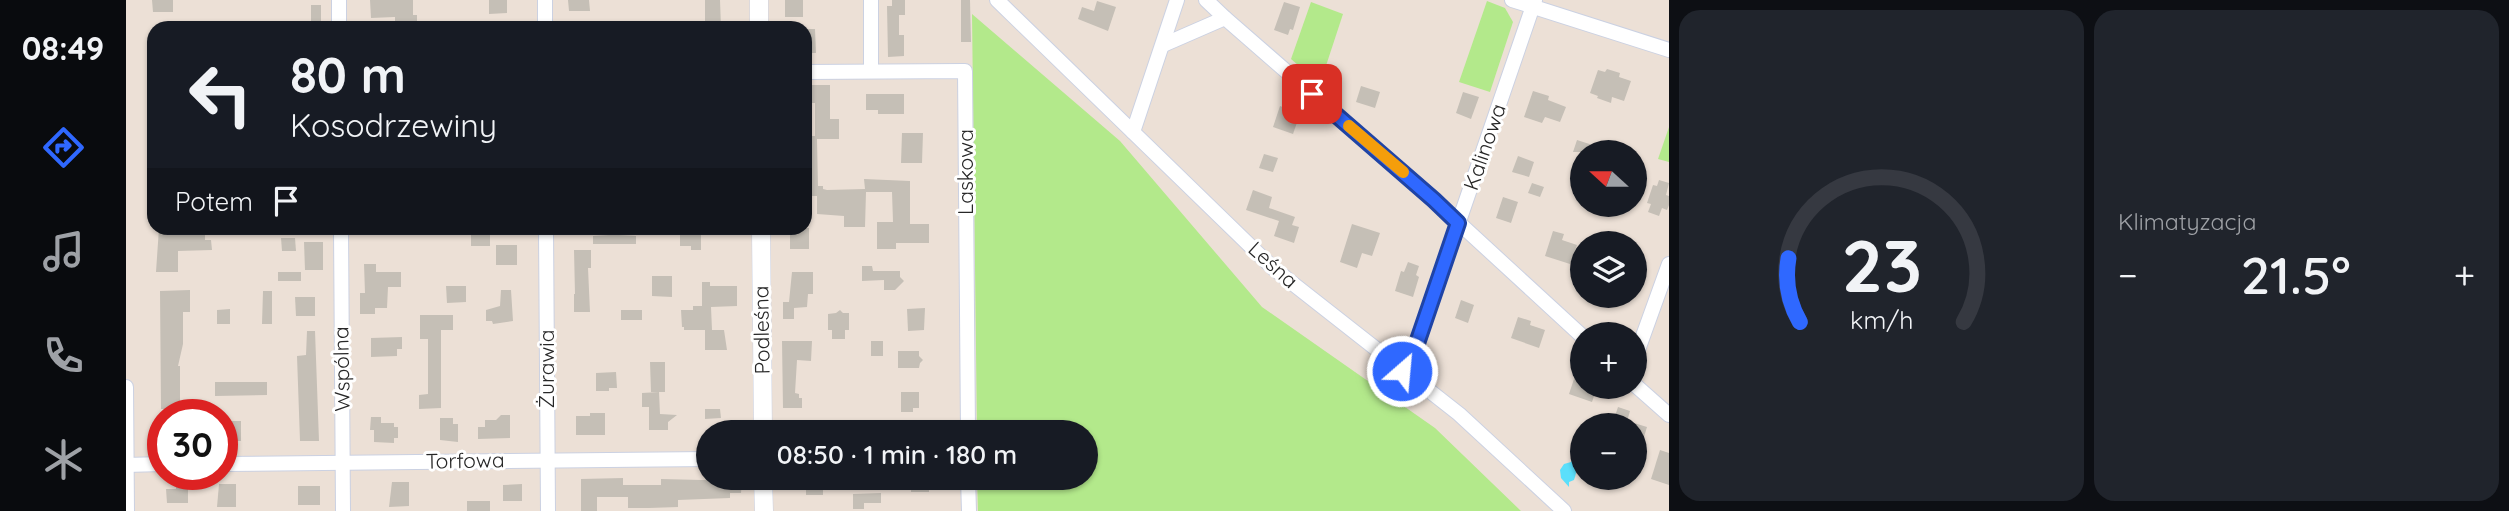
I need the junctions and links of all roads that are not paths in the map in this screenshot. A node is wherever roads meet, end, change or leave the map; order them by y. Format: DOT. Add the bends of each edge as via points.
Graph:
graph roads {
  1 [pos="339,0"];
  2 [pos="545,0"];
  3 [pos="759,0"];
  4 [pos="871,0"];
  5 [pos="997,0"];
  6 [pos="1177,0"];
  7 [pos="1206,0"];
  8 [pos="1512,0"];
  9 [pos="1534,4"];
  10 [pos="1225,18"];
  11 [pos="339,21"];
  12 [pos="545,21"];
  13 [pos="759,21"];
  14 [pos="1163,45"];
  15 [pos="1669,50"];
  16 [pos="872,71"];
  17 [pos="812,72"];
  18 [pos="1133,132"];
  19 [pos="1458,223"];
  20 [pos="341,235"];
  21 [pos="546,235"];
  22 [pos="761,235"];
  23 [pos="1668,269"];
  24 [pos="1570,324"];
  25 [pos="1647,326"];
  26 [pos="1402,371"];
  27 [pos="126,387"];
  28 [pos="1647,396"];
  29 [pos="1669,415"];
  30 [pos="763,420"];
  31 [pos="968,420"];
  32 [pos="696,459"];
  33 [pos="547,460"];
  34 [pos="343,463"];
  35 [pos="147,464"];
  36 [pos="238,464"];
  37 [pos="126,465"];
  38 [pos="763,490"];
  39 [pos="968,490"];
  40 [pos="127,511"];
  41 [pos="343,511"];
  42 [pos="548,511"];
  43 [pos="764,511"];
  44 [pos="969,511"];
  45 [pos="1564,511"];
  1 -- 11 [label="street"];
  2 -- 12 [label="street"];
  3 -- 13 [label="street"];
  4 -- 16 [label="street"];
  5 -- 18 [label="street, Leśna"];
  6 -- 14 [label="street"];
  7 -- 10 [label="street"];
  8 -- 9 [label="street"];
  9 -- 15 [label="street"];
  9 -- 19 [label="street, Kalinowa"];
  10 -- 14 [label="street"];
  10 -- 19 [label="street"];
  14 -- 18 [label="street"];
  16 -- 17 [label="street, Laskowa"];
  16 -- 31 [label="street, Laskowa" via="965,71"];
  18 -- 26 [label="street, Leśna" via="1273,268"];
  19 -- 24 [label="street"];
  19 -- 26 [label="street, Kalinowa" via="1413,355"];
  20 -- 34 [label="street, Wspólna"];
  21 -- 33 [label="street, Żurawia"];
  22 -- 30 [label="street, Podleśna"];
  23 -- 25 [label="street"];
  26 -- 45 [label="street, Leśna" via="1459,414"];
  27 -- 37 [label="street"];
  28 -- 29 [label="street"];
  32 -- 33 [label="street, Torfowa"];
  33 -- 34 [label="street, Torfowa"];
  33 -- 42 [label="street, Żurawia"];
  34 -- 36 [label="street, Torfowa"];
  34 -- 41 [label="street, Wspólna"];
  35 -- 37 [label="street"];
  37 -- 40 [label="street"];
  38 -- 43 [label="street"];
  39 -- 44 [label="street"];
}
